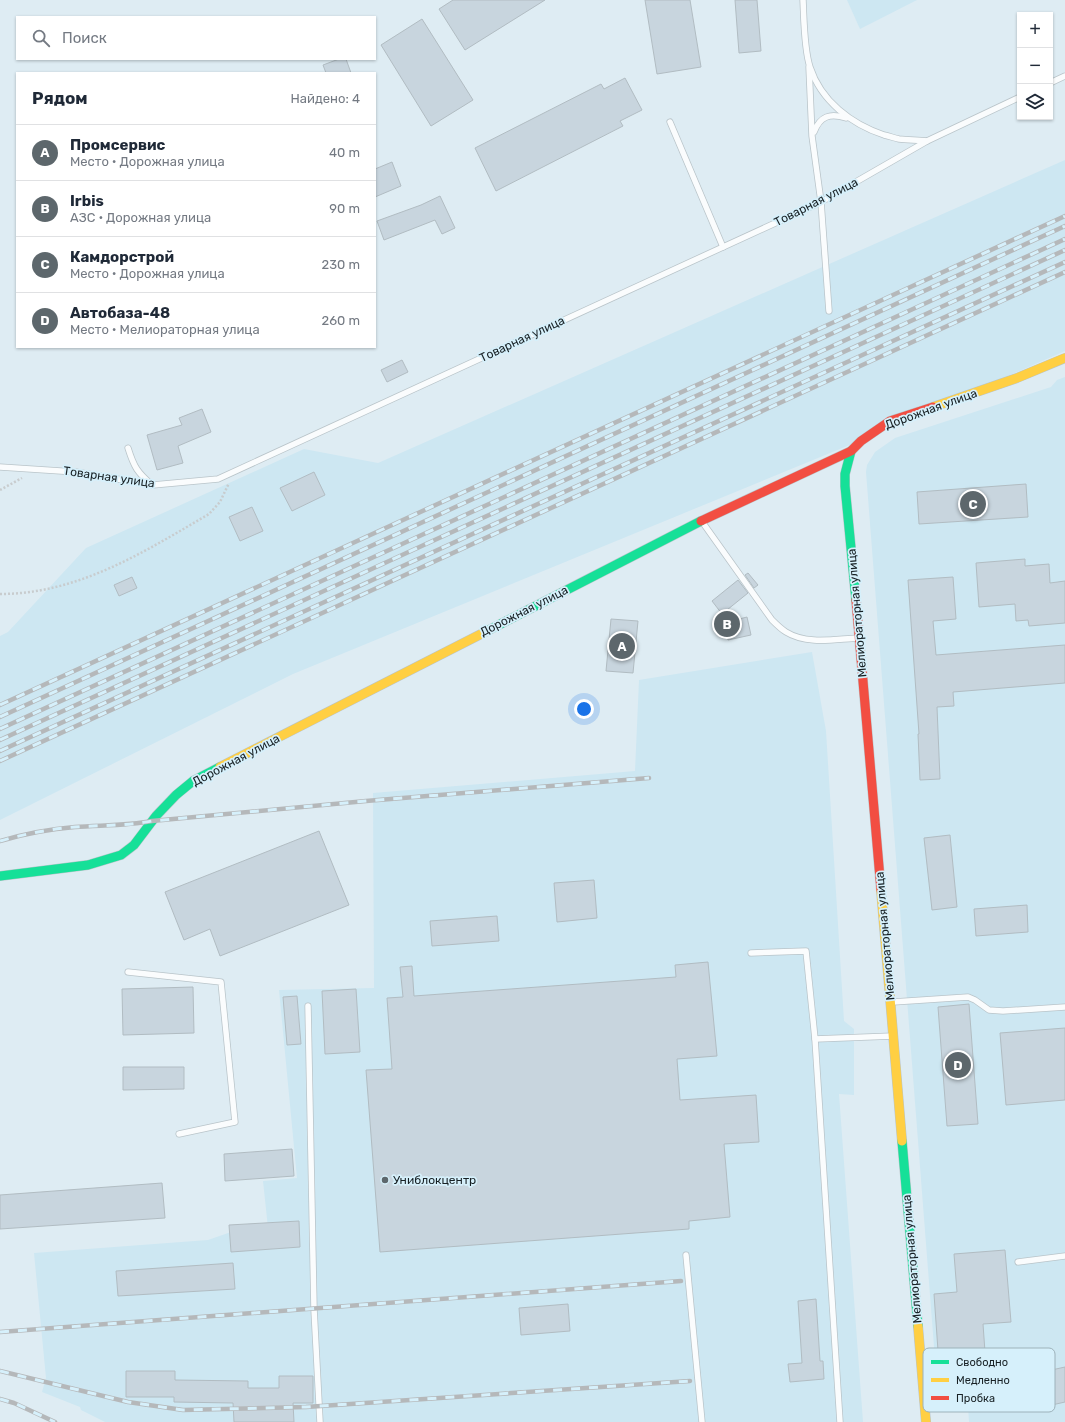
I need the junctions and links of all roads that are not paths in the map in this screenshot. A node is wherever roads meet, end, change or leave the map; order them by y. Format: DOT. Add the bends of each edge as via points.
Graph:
graph roads {
  1 [pos="803,0"];
  2 [pos="809,67"];
  3 [pos="1065,76"];
  4 [pos="1053,82"];
  5 [pos="1017,99"];
  6 [pos="850,119"];
  7 [pos="670,122"];
  8 [pos="812,136"];
  9 [pos="927,141"];
  10 [pos="821,202"];
  11 [pos="723,247"];
  12 [pos="829,311"];
  13 [pos="1065,358"];
  14 [pos="128,448"];
  15 [pos="851,451"];
  16 [pos="0,467"];
  17 [pos="153,485"];
  18 [pos="701,521"];
  19 [pos="860,638"];
  20 [pos="0,876"];
  21 [pos="751,953"];
  22 [pos="128,972"];
  23 [pos="890,1002"];
  24 [pos="308,1006"];
  25 [pos="1065,1007"];
  26 [pos="893,1036"];
  27 [pos="815,1039"];
  28 [pos="179,1134"];
  29 [pos="686,1255"];
  30 [pos="1065,1256"];
  31 [pos="1018,1262"];
  32 [pos="923,1387"];
  33 [pos="925,1412"];
  34 [pos="320,1422"];
  35 [pos="702,1422"];
  36 [pos="840,1422"];
  37 [pos="926,1422"];
  1 -- 2 [label="lane"];
  2 -- 6 [label="lane" via="831,104"];
  2 -- 8 [label="lane"];
  3 -- 4 [label="lane"];
  5 -- 9 [label="lane, Товарная улица"];
  6 -- 8 [label="lane" via="826,117 817,124"];
  6 -- 9 [label="lane" via="875,132 898,139"];
  7 -- 11 [label="lane"];
  8 -- 10 [label="lane"];
  9 -- 10 [label="lane, Товарная улица"];
  10 -- 11 [label="lane, Товарная улица"];
  10 -- 12 [label="lane"];
  11 -- 17 [label="lane, Товарная улица" via="218,479"];
  13 -- 15 [label="street, Дорожная улица" via="1017,378 890,421"];
  14 -- 17 [label="lane" via="139,473"];
  15 -- 18 [label="street, Дорожная улица"];
  15 -- 19 [label="street, Мелиораторная улица" via="845,474 845,486"];
  16 -- 17 [label="lane, Товарная улица" via="76,472"];
  18 -- 19 [label="lane" via="772,620 781,628 803,639"];
  18 -- 20 [label="street, Дорожная улица" via="193,781 165,805 130,849 118,857 106,861"];
  19 -- 23 [label="street, Мелиораторная улица"];
  21 -- 27 [label="lane" via="806,951"];
  22 -- 28 [label="lane" via="221,982 235,1122"];
  23 -- 25 [label="lane" via="968,998 989,1010"];
  23 -- 26 [label="street, Мелиораторная улица"];
  24 -- 34 [label="lane" via="314,1309"];
  26 -- 27 [label="lane"];
  26 -- 32 [label="street, Мелиораторная улица"];
  27 -- 36 [label="lane"];
  29 -- 35 [label="lane"];
  30 -- 31 [label="lane"];
  33 -- 37 [label="street, Мелиораторная улица"];
}
